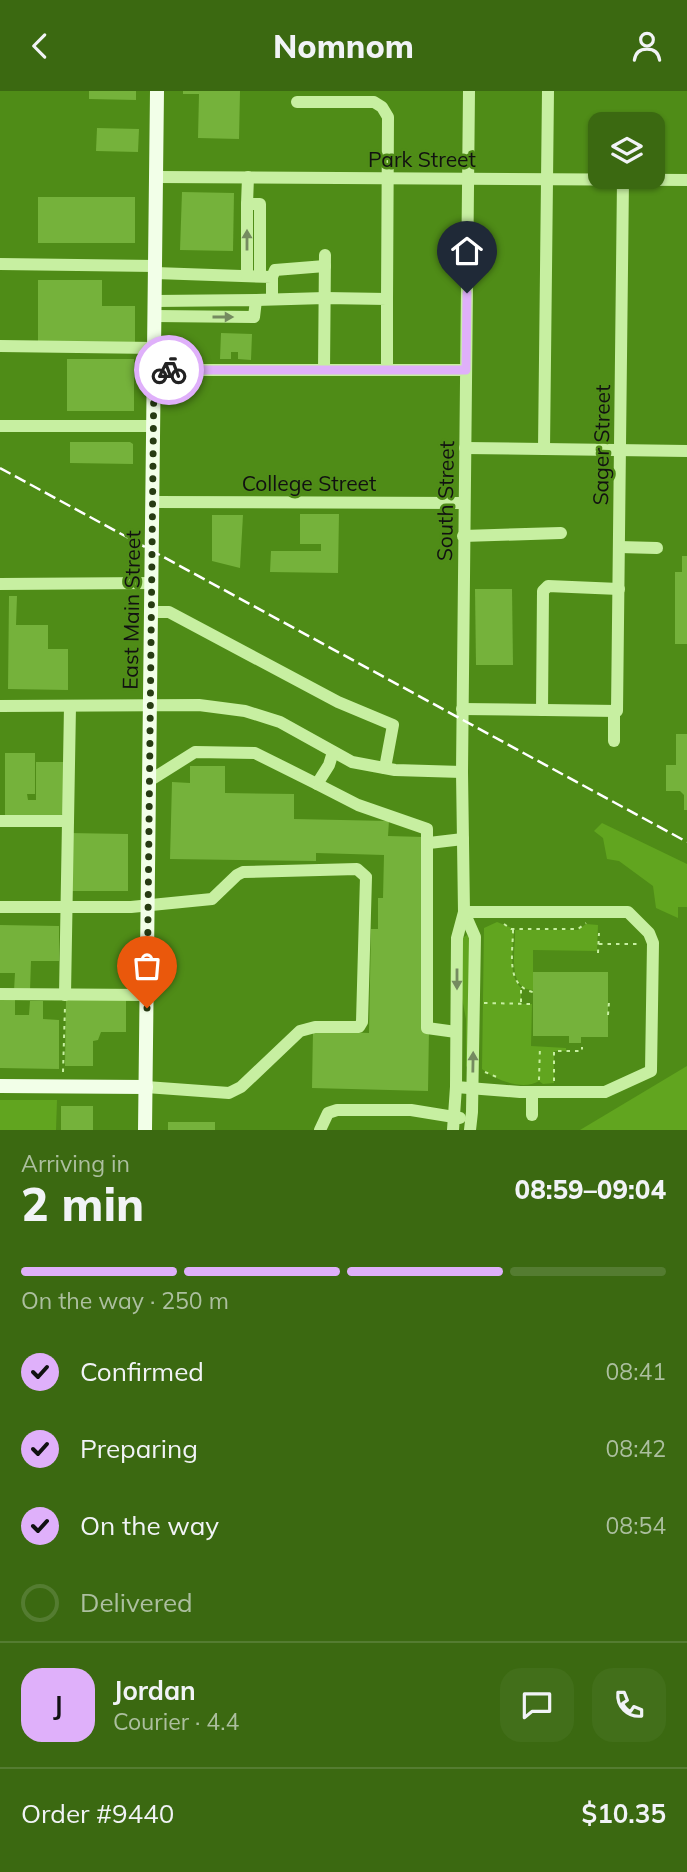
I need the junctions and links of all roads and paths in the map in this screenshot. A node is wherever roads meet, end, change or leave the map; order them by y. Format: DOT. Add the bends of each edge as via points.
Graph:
graph roads {
  1 [pos="157,91"];
  2 [pos="470,91"];
  3 [pos="548,91"];
  4 [pos="297,102"];
  5 [pos="156,177"];
  6 [pos="248,177"];
  7 [pos="387,178"];
  8 [pos="469,178"];
  9 [pos="547,179"];
  10 [pos="588,180"];
  11 [pos="665,180"];
  12 [pos="687,180"];
  13 [pos="623,189"];
  14 [pos="0,264"];
  15 [pos="155,270"];
  16 [pos="260,276"];
  17 [pos="325,298"];
  18 [pos="272,299"];
  19 [pos="387,299"];
  20 [pos="256,300"];
  21 [pos="155,301"];
  22 [pos="155,316"];
  23 [pos="0,346"];
  24 [pos="155,348"];
  25 [pos="387,369"];
  26 [pos="154,370"];
  27 [pos="324,370"];
  28 [pos="466,370"];
  29 [pos="0,426"];
  30 [pos="154,426"];
  31 [pos="465,448"];
  32 [pos="544,449"];
  33 [pos="621,450"];
  34 [pos="687,451"];
  35 [pos="153,502"];
  36 [pos="464,503"];
  37 [pos="561,533"];
  38 [pos="463,536"];
  39 [pos="619,547"];
  40 [pos="657,548"];
  41 [pos="152,583"];
  42 [pos="0,584"];
  43 [pos="619,589"];
  44 [pos="151,612"];
  45 [pos="0,706"];
  46 [pos="69,706"];
  47 [pos="150,706"];
  48 [pos="463,709"];
  49 [pos="542,710"];
  50 [pos="616,711"];
  51 [pos="614,741"];
  52 [pos="333,753"];
  53 [pos="385,768"];
  54 [pos="461,772"];
  55 [pos="149,781"];
  56 [pos="317,785"];
  57 [pos="0,821"];
  58 [pos="68,821"];
  59 [pos="463,839"];
  60 [pos="429,843"];
  61 [pos="148,905"];
  62 [pos="0,907"];
  63 [pos="66,907"];
  64 [pos="464,912"];
  65 [pos="497,922"];
  66 [pos="586,923"];
  67 [pos="599,923"];
  68 [pos="513,929"];
  69 [pos="599,944"];
  70 [pos="642,944"];
  71 [pos="598,953"];
  72 [pos="521,988"];
  73 [pos="533,992"];
  74 [pos="0,994"];
  75 [pos="65,995"];
  76 [pos="147,995"];
  77 [pos="612,1002"];
  78 [pos="483,1003"];
  79 [pos="521,1003"];
  80 [pos="532,1005"];
  81 [pos="608,1015"];
  82 [pos="456,1032"];
  83 [pos="540,1046"];
  84 [pos="582,1047"];
  85 [pos="482,1069"];
  86 [pos="63,1072"];
  87 [pos="502,1080"];
  88 [pos="554,1084"];
  89 [pos="537,1085"];
  90 [pos="0,1086"];
  91 [pos="146,1087"];
  92 [pos="456,1087"];
  93 [pos="473,1089"];
  94 [pos="532,1115"];
  95 [pos="454,1124"];
  96 [pos="470,1125"];
  97 [pos="145,1130"];
  98 [pos="320,1130"];
  1 -- 5 [label="main road, East Main Street"];
  2 -- 8 [label="street, South Street"];
  3 -- 9 [label="street"];
  4 -- 7 [label="street" via="374,102 382,107 388,117"];
  5 -- 6 [label="street, Park Street"];
  5 -- 15 [label="main road, East Main Street"];
  6 -- 7 [label="street, Park Street"];
  6 -- 16 [label="street" via="247,204"];
  7 -- 8 [label="street, Park Street"];
  7 -- 19 [label="street"];
  8 -- 9 [label="street, Park Street"];
  8 -- 28 [label="street, South Street"];
  9 -- 10 [label="street, Park Street"];
  9 -- 32 [label="street"];
  11 -- 12 [label="street, Park Street"];
  13 -- 33 [label="street, Sager Street"];
  14 -- 15 [label="street"];
  15 -- 16 [label="street"];
  15 -- 21 [label="main road, East Main Street"];
  16 -- 17 [label="street" via="325,261"];
  16 -- 18 [label="street"];
  17 -- 18 [label="street"];
  17 -- 19 [label="street"];
  17 -- 27 [label="street"];
  18 -- 20 [label="street"];
  19 -- 25 [label="street"];
  20 -- 21 [label="street"];
  22 -- 20 [label="street, one-way" via="254,317"];
  21 -- 22 [label="main road, East Main Street"];
  22 -- 24 [label="main road, East Main Street"];
  23 -- 24 [label="street"];
  24 -- 26 [label="main road, East Main Street"];
  25 -- 27 [label="street"];
  25 -- 28 [label="street"];
  26 -- 27 [label="street"];
  26 -- 30 [label="main road, East Main Street"];
  28 -- 31 [label="street, South Street"];
  29 -- 30 [label="street"];
  30 -- 35 [label="main road, East Main Street"];
  31 -- 32 [label="street"];
  31 -- 36 [label="street, South Street"];
  32 -- 33 [label="street"];
  33 -- 34 [label="street"];
  33 -- 39 [label="street, Sager Street"];
  35 -- 36 [label="street, College Street"];
  35 -- 41 [label="main road, East Main Street"];
  36 -- 38 [label="street, South Street"];
  37 -- 38 [label="street"];
  38 -- 48 [label="street, South Street"];
  39 -- 40 [label="street"];
  39 -- 43 [label="street, Sager Street"];
  41 -- 42 [label="street"];
  41 -- 44 [label="main road, East Main Street"];
  43 -- 49 [label="street" via="548,586 543,591"];
  43 -- 50 [label="street, Sager Street"];
  44 -- 47 [label="main road, East Main Street"];
  44 -- 53 [label="street" via="169,612 338,702 393,725"];
  45 -- 46 [label="street"];
  46 -- 47 [label="street"];
  46 -- 58 [label="street"];
  47 -- 52 [label="street" via="199,705 245,711 280,722"];
  47 -- 55 [label="main road, East Main Street"];
  48 -- 49 [label="street"];
  48 -- 54 [label="street, South Street"];
  49 -- 50 [label="street"];
  50 -- 51 [label="street, Sager Street"];
  52 -- 53 [label="street"];
  52 -- 56 [label="street"];
  53 -- 54 [label="street"];
  54 -- 59 [label="street, South Street"];
  55 -- 56 [label="street" via="194,752 255,753"];
  55 -- 61 [label="main road, East Main Street"];
  56 -- 60 [label="street" via="427,829"];
  57 -- 58 [label="street"];
  58 -- 63 [label="street"];
  59 -- 60 [label="street"];
  59 -- 64 [label="street, South Street"];
  60 -- 82 [label="street" via="427,1028"];
  61 -- 63 [label="street"];
  61 -- 76 [label="main road, East Main Street"];
  61 -- 91 [label="street" via="212,899 243,872 357,869 366,877 359,1027 300,1031 229,1093"];
  62 -- 63 [label="street"];
  63 -- 75 [label="street"];
  64 -- 82 [label="street, South Street, one-way" via="457,938"];
  64 -- 89 [label="street" via="628,912 649,933 653,943 651,1071 606,1093"];
  93 -- 64 [label="street, South Street, one-way" via="475,937"];
  65 -- 68 [label="path"];
  66 -- 68 [label="path" via="578,929"];
  67 -- 69 [label="path"];
  68 -- 72 [label="path" via="513,973"];
  69 -- 70 [label="path"];
  69 -- 71 [label="path"];
  72 -- 73 [label="path"];
  72 -- 79 [label="path"];
  74 -- 75 [label="street"];
  75 -- 76 [label="street"];
  75 -- 86 [label="path"];
  76 -- 91 [label="main road, East Main Street"];
  77 -- 81 [label="path"];
  78 -- 79 [label="path"];
  79 -- 80 [label="path"];
  82 -- 92 [label="street, South Street"];
  83 -- 89 [label="path"];
  84 -- 88 [label="path" via="582,1051 554,1051"];
  85 -- 87 [label="path"];
  89 -- 93 [label="street"];
  89 -- 94 [label="street"];
  90 -- 91 [label="main road"];
  91 -- 97 [label="main road, East Main Street"];
  92 -- 93 [label="street"];
  92 -- 95 [label="street, South Street"];
  93 -- 96 [label="street, South Street"];
  95 -- 96 [label="street"];
  95 -- 98 [label="street" via="411,1110 337,1111 328,1113"];
}
